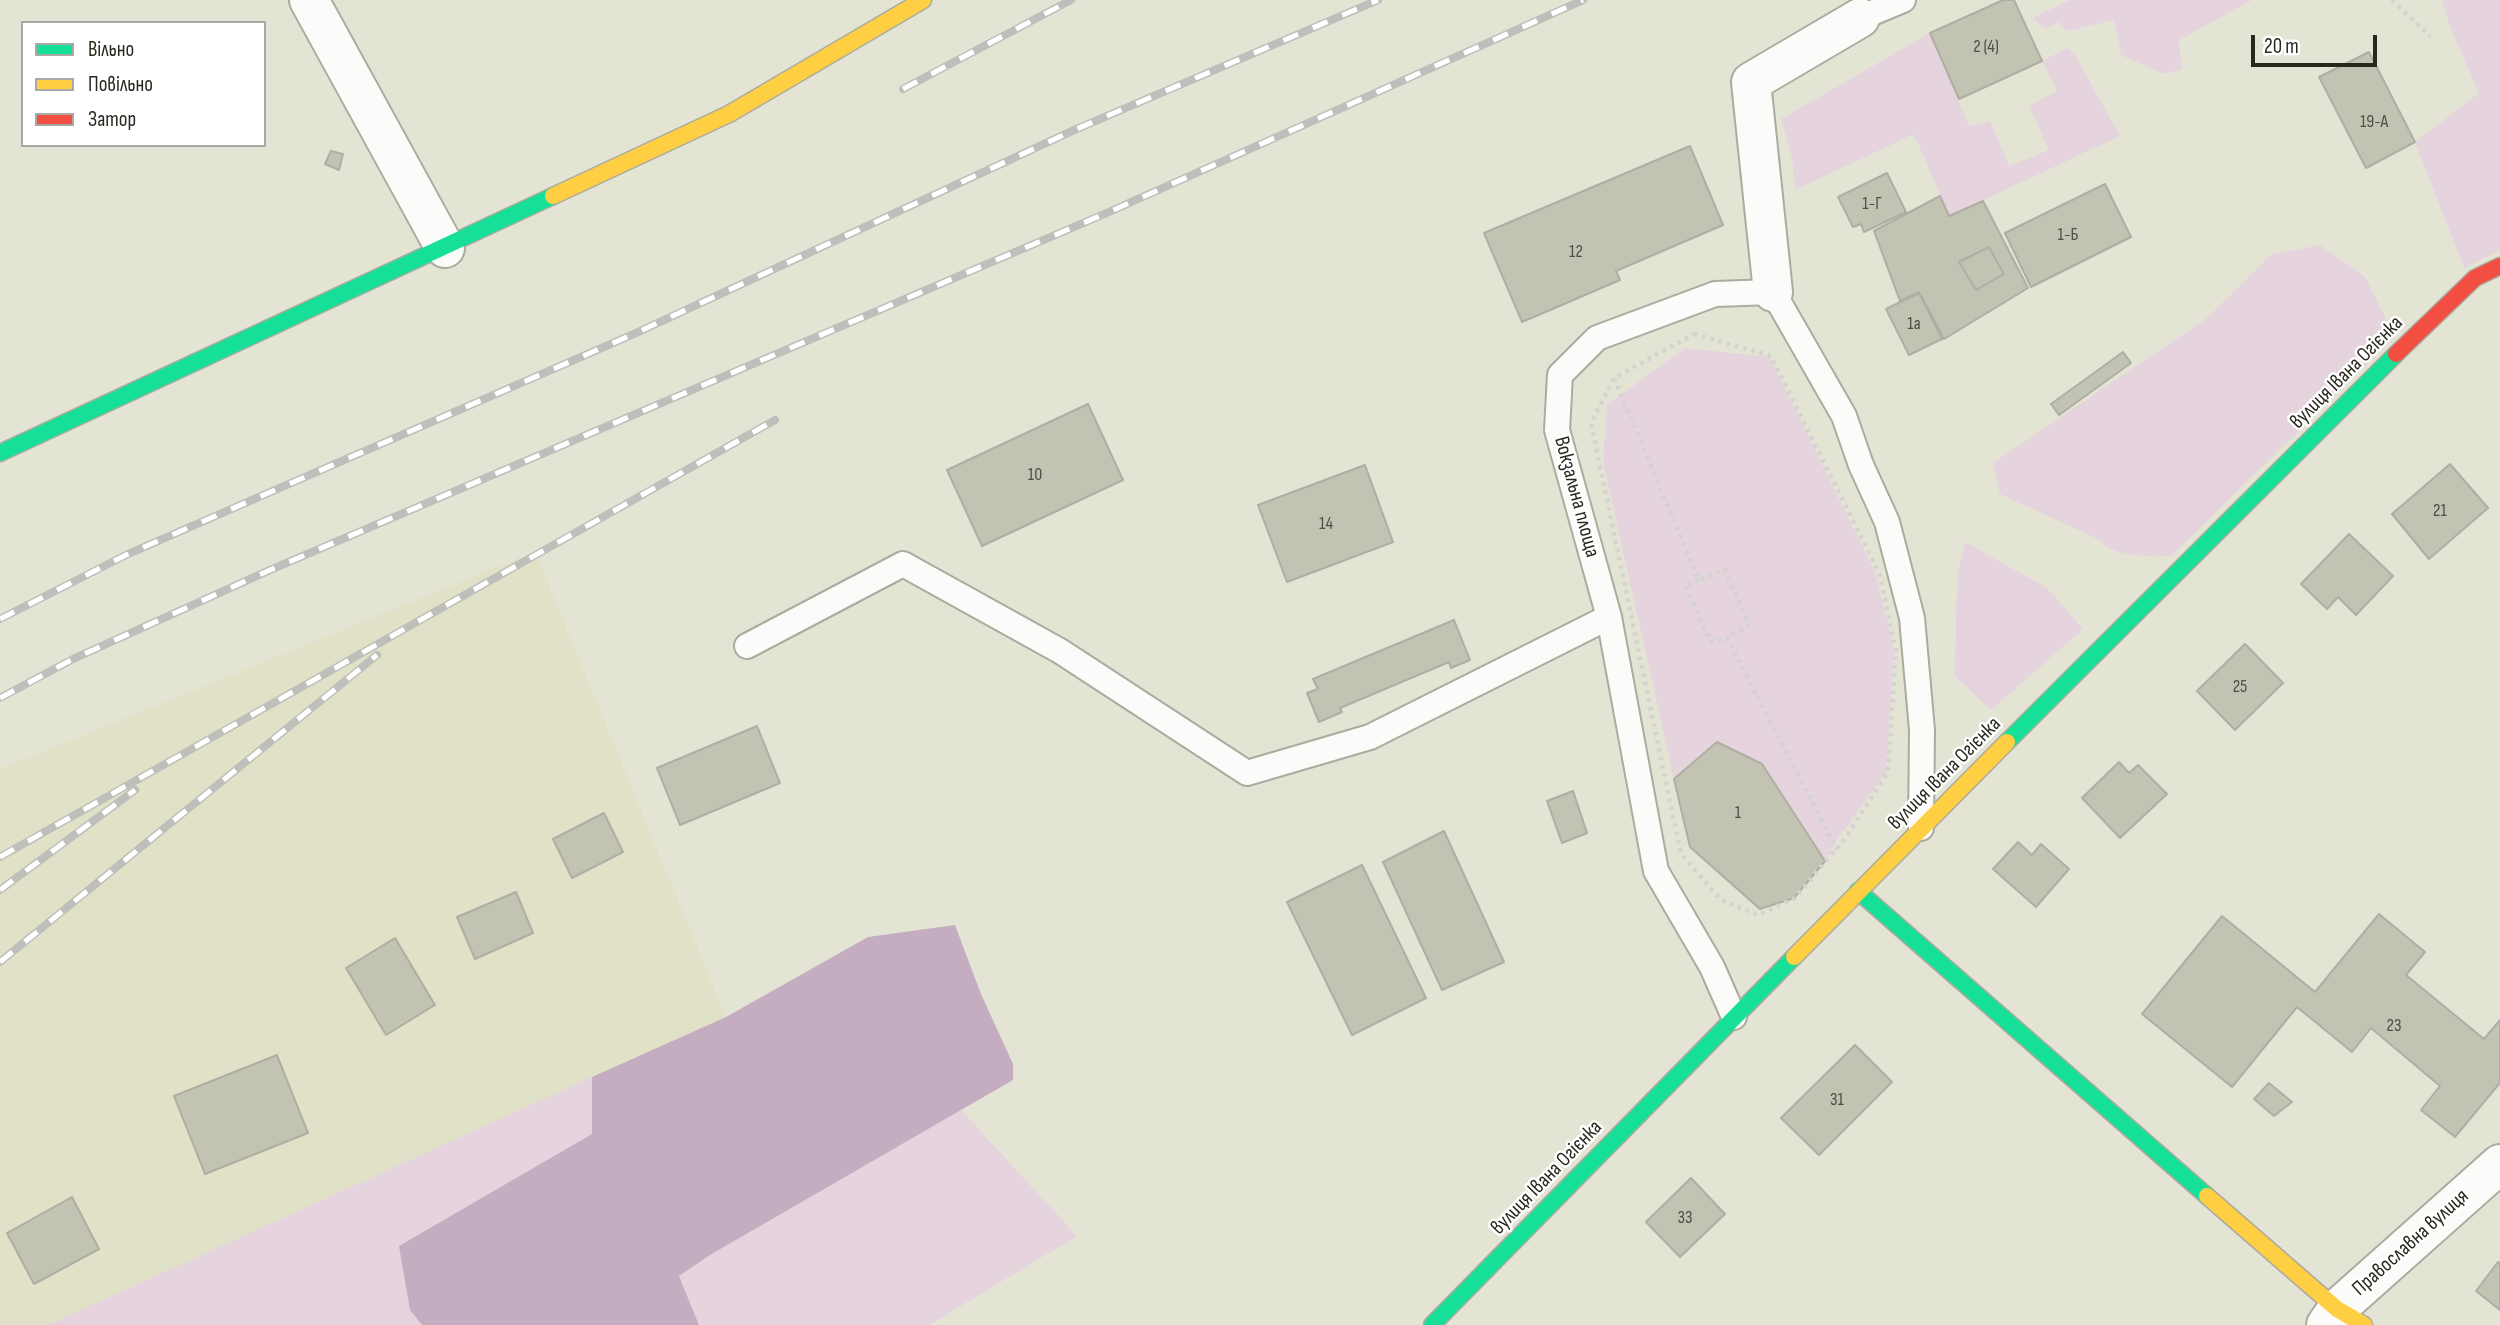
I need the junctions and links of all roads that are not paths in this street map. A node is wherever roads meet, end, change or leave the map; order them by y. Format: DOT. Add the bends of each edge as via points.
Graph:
graph roads {
  1 [pos="309,0"];
  2 [pos="923,0"];
  3 [pos="1903,0"];
  4 [pos="1860,18"];
  5 [pos="445,248"];
  6 [pos="2500,266"];
  7 [pos="1773,292"];
  8 [pos="0,453"];
  9 [pos="1609,617"];
  10 [pos="747,646"];
  11 [pos="1921,828"];
  12 [pos="1858,891"];
  13 [pos="1734,1017"];
  14 [pos="2500,1164"];
  15 [pos="2343,1320"];
  16 [pos="1432,1325"];
  1 -- 5 [label="street"];
  2 -- 5 [label="street" via="729,114"];
  3 -- 4 [label="lane"];
  4 -- 7 [label="street" via="1751,82"];
  5 -- 8 [label="street"];
  6 -- 11 [label="street, вулиця Івана Огієнка" via="2475,278 2451,299"];
  7 -- 9 [label="lane, Вокзальна площа" via="1715,294 1597,338 1560,375 1557,430"];
  7 -- 11 [label="lane" via="1844,416 1887,522 1912,618 1922,730"];
  9 -- 10 [label="lane" via="1370,737 1247,773 1060,650 903,564"];
  9 -- 13 [label="lane, Вокзальна площа" via="1656,871 1712,967"];
  11 -- 12 [label="street, вулиця Івана Огієнка"];
  12 -- 13 [label="street, вулиця Івана Огієнка"];
  12 -- 15 [label="street"];
  13 -- 16 [label="street, вулиця Івана Огієнка"];
  14 -- 15 [label="street, Православна вулиця"];
}
